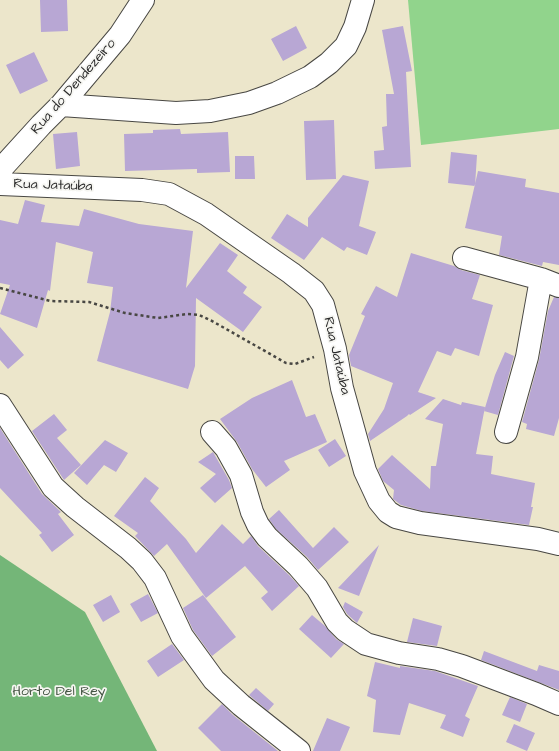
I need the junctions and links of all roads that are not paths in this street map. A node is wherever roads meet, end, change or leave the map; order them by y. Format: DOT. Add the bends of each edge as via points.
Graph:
graph roads {
  1 [pos="143,0"];
  2 [pos="363,0"];
  3 [pos="62,105"];
  4 [pos="0,170"];
  5 [pos="0,184"];
  6 [pos="464,258"];
  7 [pos="550,282"];
  8 [pos="0,405"];
  9 [pos="212,432"];
  10 [pos="506,432"];
  11 [pos="559,544"];
  12 [pos="559,704"];
  13 [pos="299,751"];
  1 -- 3 [label="street, Rua do Dendezeiro" via="120,35"];
  2 -- 3 [label="street" via="346,46 329,62 310,77 249,103 210,111 176,113"];
  3 -- 4 [label="street, Rua do Dendezeiro"];
  5 -- 11 [label="street, Rua Jataúba" via="142,190 169,194 206,214 291,273 314,291 323,305 365,471 379,501 388,512 396,517 420,523"];
  6 -- 7 [label="street"];
  7 -- 10 [label="street"];
  8 -- 13 [label="street" via="53,487 142,560 155,578 182,636 214,680"];
  9 -- 12 [label="street" via="226,448 241,475 258,525 317,588 337,622 345,630 372,646 462,666"];
}
